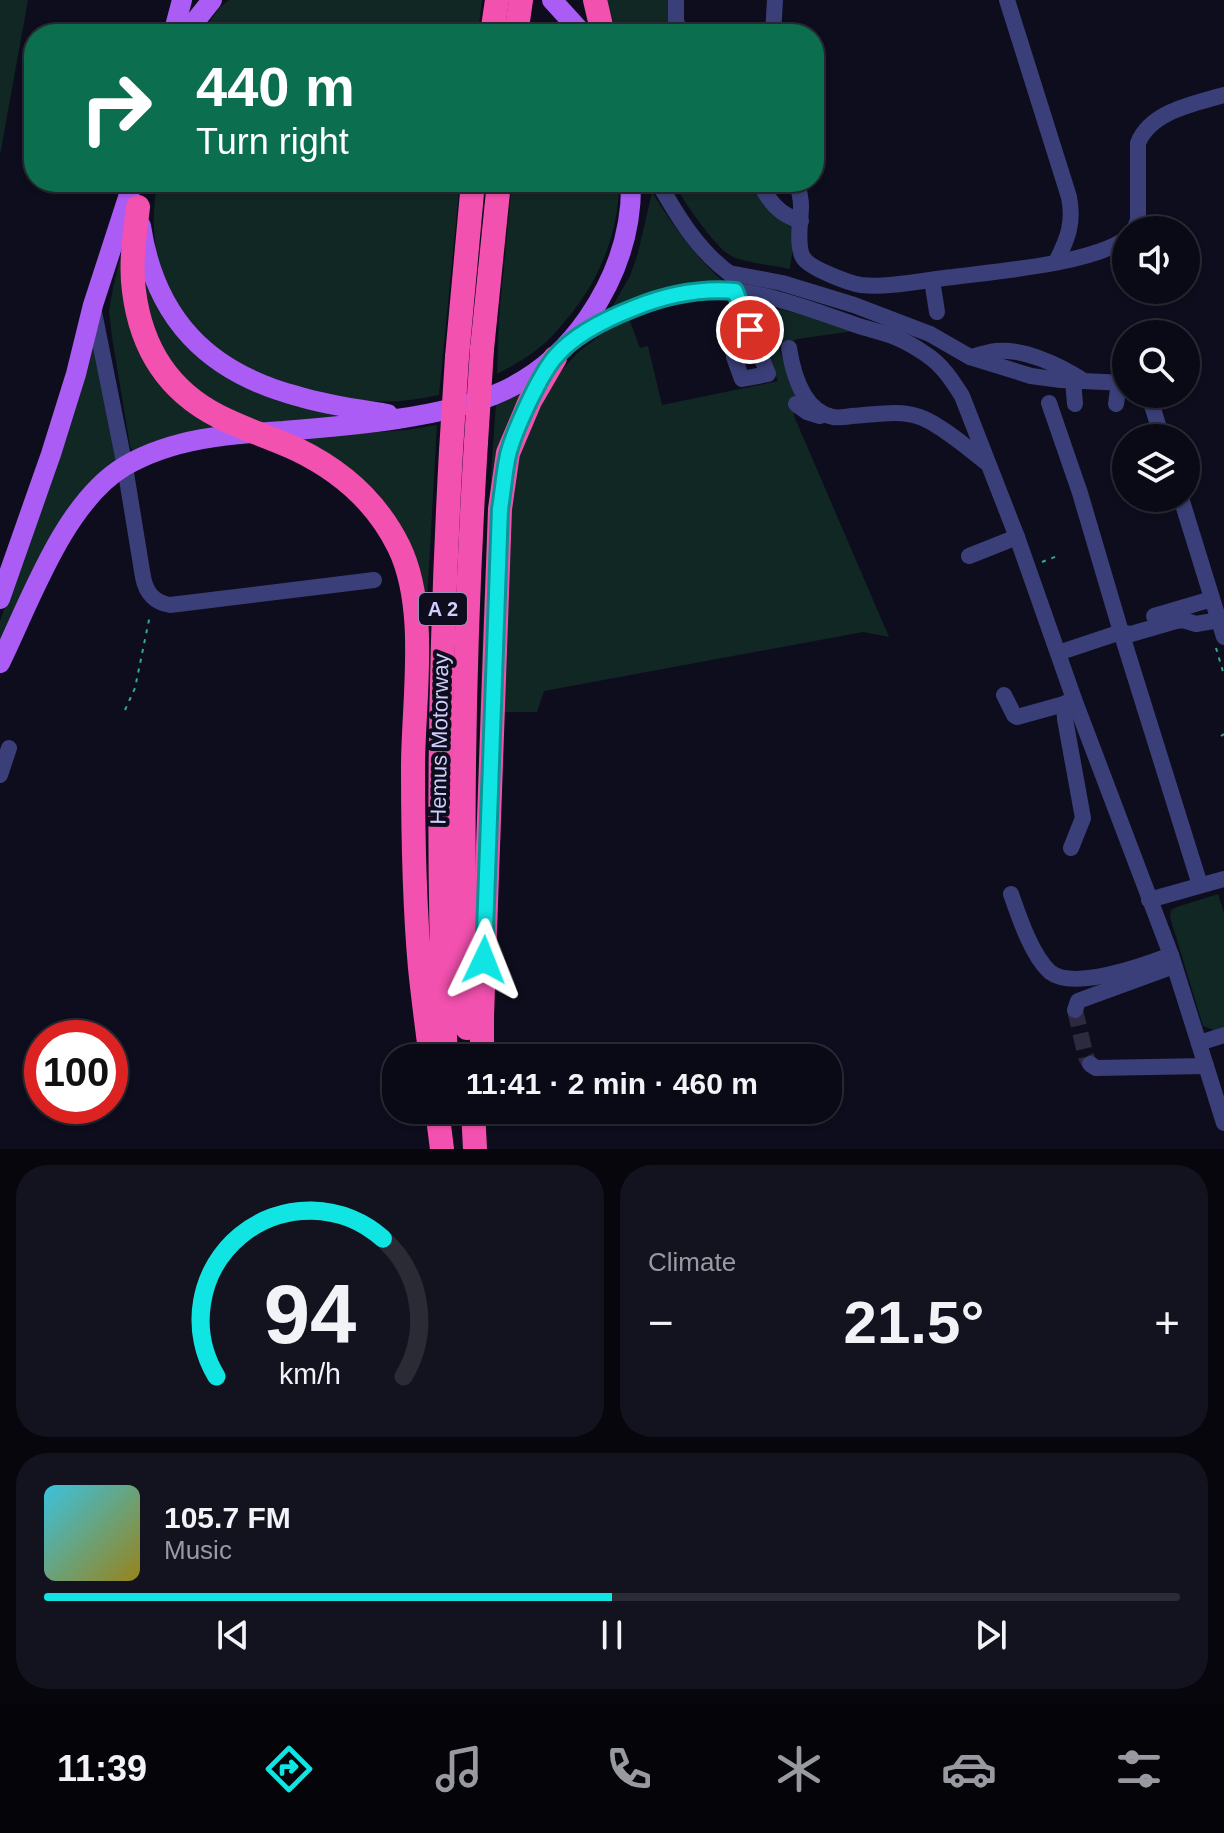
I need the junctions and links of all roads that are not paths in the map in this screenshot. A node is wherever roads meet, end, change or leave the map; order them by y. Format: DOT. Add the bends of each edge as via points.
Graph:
graph roads {
  1 [pos="182,0"];
  2 [pos="212,0"];
  3 [pos="552,0"];
  4 [pos="595,0"];
  5 [pos="676,0"];
  6 [pos="775,0"];
  7 [pos="1007,0"];
  8 [pos="176,24"];
  9 [pos="193,24"];
  10 [pos="574,24"];
  11 [pos="601,24"];
  12 [pos="677,24"];
  13 [pos="774,24"];
  14 [pos="1224,95"];
  15 [pos="130,192"];
  16 [pos="139,192"];
  17 [pos="472,192"];
  18 [pos="498,192"];
  19 [pos="631,192"];
  20 [pos="664,192"];
  21 [pos="765,192"];
  22 [pos="799,192"];
  23 [pos="138,207"];
  24 [pos="1138,216"];
  25 [pos="801,221"];
  26 [pos="1112,246"];
  27 [pos="1056,262"];
  28 [pos="932,280"];
  29 [pos="735,291"];
  30 [pos="93,305"];
  31 [pos="937,312"];
  32 [pos="789,348"];
  33 [pos="563,350"];
  34 [pos="734,357"];
  35 [pos="1078,380"];
  36 [pos="1112,382"];
  37 [pos="1049,403"];
  38 [pos="796,404"];
  39 [pos="1075,404"];
  40 [pos="408,417"];
  41 [pos="834,417"];
  42 [pos="258,432"];
  43 [pos="988,464"];
  44 [pos="125,467"];
  45 [pos="1185,512"];
  46 [pos="1017,537"];
  47 [pos="969,556"];
  48 [pos="374,580"];
  49 [pos="0,599"];
  50 [pos="1212,599"];
  51 [pos="1219,620"];
  52 [pos="1121,632"];
  53 [pos="1219,638"];
  54 [pos="1058,653"];
  55 [pos="0,663"];
  56 [pos="1004,695"];
  57 [pos="1069,702"];
  58 [pos="9,748"];
  59 [pos="0,775"];
  60 [pos="1071,848"];
  61 [pos="1224,879"];
  62 [pos="1200,885"];
  63 [pos="1011,894"];
  64 [pos="1149,900"];
  65 [pos="1173,961"];
  66 [pos="1075,1010"];
  67 [pos="1224,1035"];
  68 [pos="1199,1043"];
  69 [pos="429,1044"];
  70 [pos="446,1044"];
  71 [pos="468,1044"];
  72 [pos="482,1044"];
  73 [pos="1090,1064"];
  74 [pos="1206,1066"];
  75 [pos="1224,1123"];
  76 [pos="439,1124"];
  77 [pos="450,1124"];
  78 [pos="474,1124"];
  79 [pos="483,1124"];
  80 [pos="442,1149"];
  81 [pos="451,1149"];
  82 [pos="475,1149"];
  83 [pos="483,1149"];
  1 -- 8 [label="main road"];
  2 -- 9 [label="main road"];
  3 -- 10 [label="main road"];
  4 -- 11 [label="highway"];
  5 -- 12 [label="street"];
  6 -- 13 [label="street"];
  7 -- 27 [label="street" via="1069,197 1070,230"];
  14 -- 24 [label="street" via="1170,113 1142,133"];
  15 -- 30 [label="main road"];
  16 -- 23 [label="main road"];
  17 -- 70 [label="highway, Hemus Motorway / A 2, bridge" via="444,577 440,886"];
  18 -- 71 [label="highway, Hemus Motorway / A 2, bridge" via="468,576 463,916"];
  19 -- 33 [label="main road" via="621,254 609,285"];
  20 -- 35 [label="street" via="695,242 729,273 785,275 930,334 970,357 1012,351 1056,365"];
  21 -- 25 [label="street" via="783,214"];
  22 -- 25 [label="street"];
  23 -- 40 [label="main road" via="144,249 165,304 207,352 230,369 296,396"];
  23 -- 42 [label="highway" via="133,289 147,343 173,383 194,402"];
  25 -- 28 [label="street" via="804,259 846,282"];
  26 -- 27 [label="street"];
  27 -- 28 [label="street"];
  28 -- 31 [label="street"];
  29 -- 33 [label="street" via="696,291 655,300 621,313"];
  29 -- 34 [label="street" via="768,374 742,379"];
  29 -- 43 [label="street" via="894,337 935,361 962,396"];
  30 -- 44 [label="street"];
  30 -- 49 [label="main road" via="51,454"];
  32 -- 41 [label="street" via="798,385 815,407"];
  33 -- 40 [label="main road" via="506,390 439,413"];
  33 -- 72 [label="highway" via="530,401 508,453 500,509"];
  35 -- 36 [label="street"];
  35 -- 39 [label="street"];
  37 -- 52 [label="street"];
  38 -- 41 [label="street" via="807,412"];
  40 -- 42 [label="main road"];
  41 -- 43 [label="street" via="902,413 922,418"];
  42 -- 44 [label="main road" via="190,441"];
  42 -- 69 [label="highway" via="351,483 379,512 407,568 417,633 415,866"];
  43 -- 46 [label="street"];
  44 -- 48 [label="street" via="143,577 154,599 170,605"];
  44 -- 55 [label="main road" via="101,484 70,525"];
  45 -- 50 [label="street"];
  46 -- 47 [label="street"];
  46 -- 54 [label="street"];
  50 -- 51 [label="street"];
  50 -- 52 [label="street" via="1127,625"];
  51 -- 52 [label="street" via="1183,620"];
  51 -- 53 [label="street"];
  52 -- 54 [label="street"];
  52 -- 62 [label="street"];
  54 -- 57 [label="street"];
  56 -- 57 [label="street" via="1017,717"];
  57 -- 60 [label="street" via="1065,719 1083,818"];
  57 -- 64 [label="street"];
  58 -- 59 [label="street"];
  61 -- 62 [label="street"];
  62 -- 64 [label="street"];
  63 -- 65 [label="street" via="1032,945 1057,976 1081,978"];
  64 -- 65 [label="street"];
  65 -- 66 [label="street" via="1078,1001"];
  65 -- 68 [label="street"];
  67 -- 68 [label="street"];
  68 -- 74 [label="street"];
  73 -- 74 [label="street"];
  74 -- 75 [label="street"];
  76 -- 80 [label="highway"];
  77 -- 81 [label="highway"];
  78 -- 82 [label="highway"];
  79 -- 83 [label="highway"];
}
